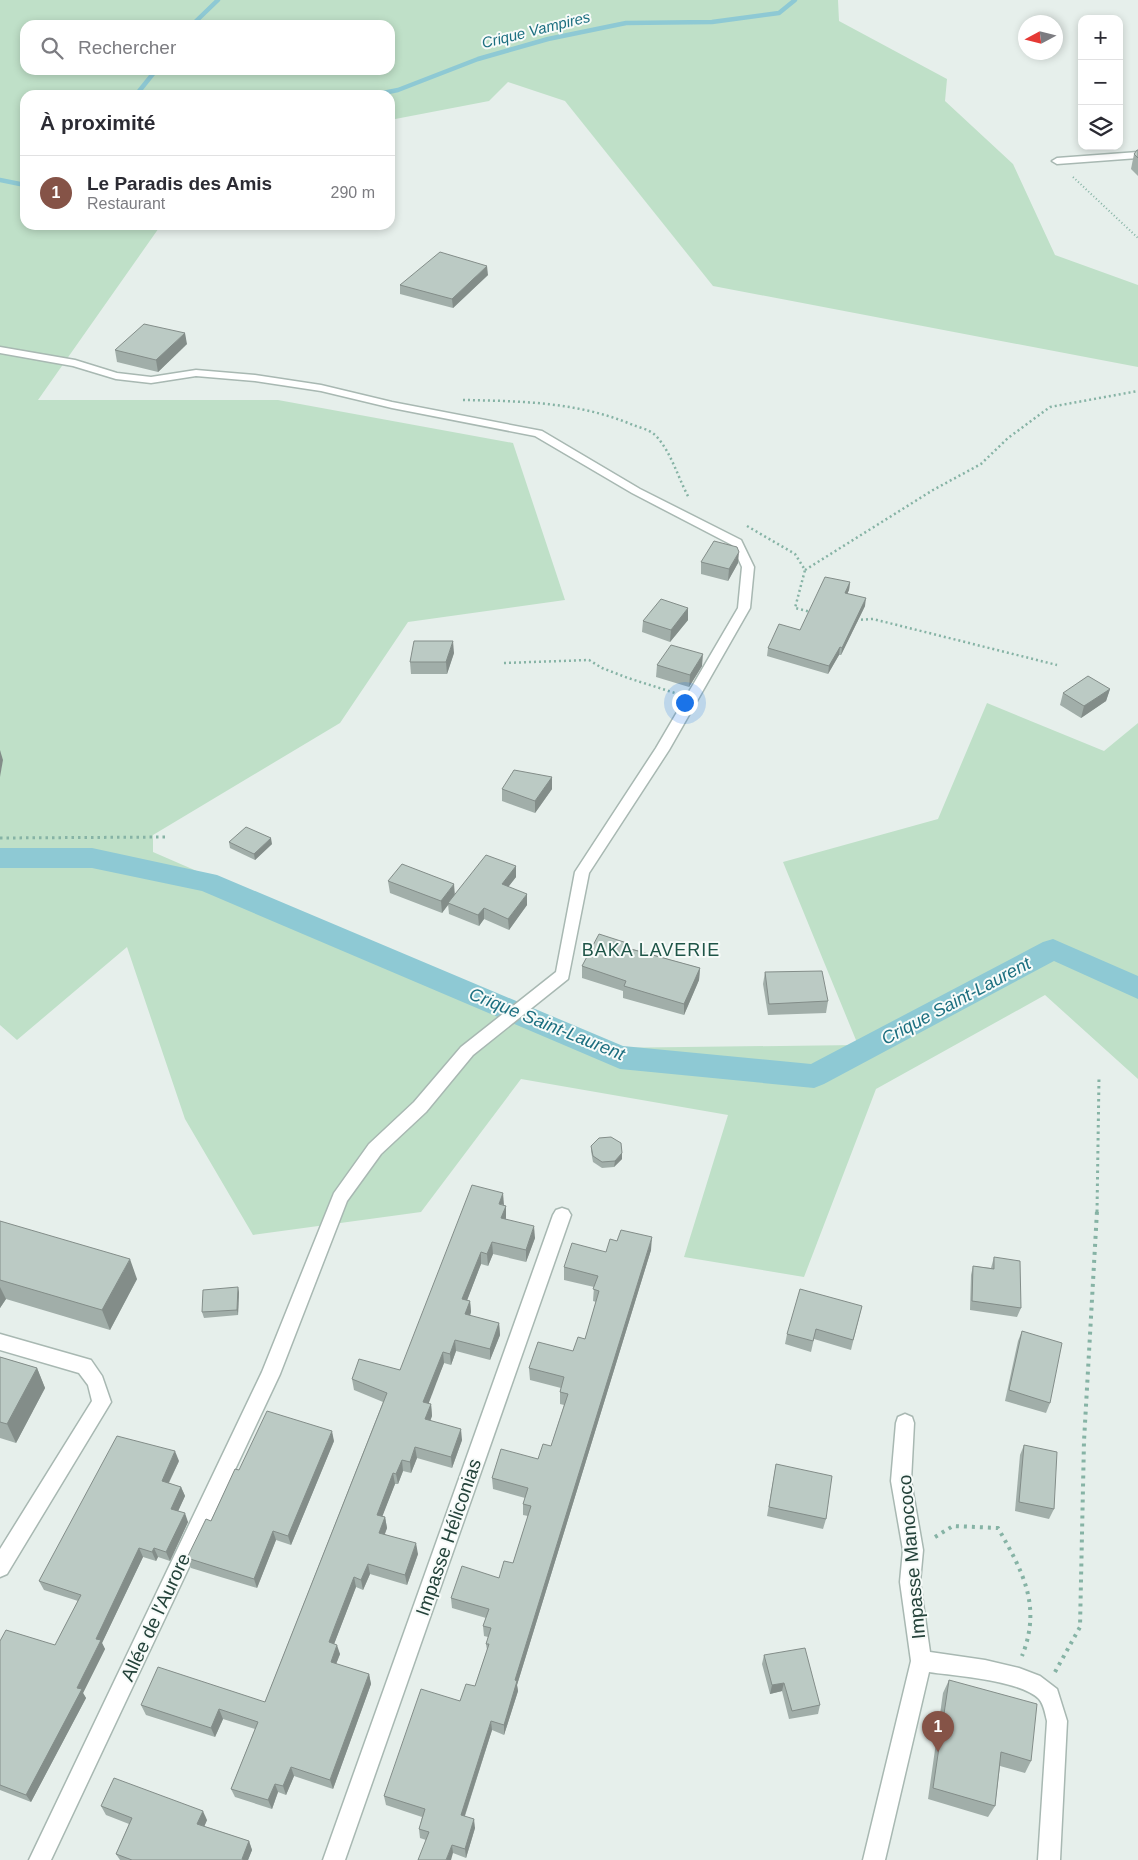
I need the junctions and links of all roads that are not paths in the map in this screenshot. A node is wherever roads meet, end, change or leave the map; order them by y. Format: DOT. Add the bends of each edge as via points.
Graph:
graph roads {
  1 [pos="1138,155"];
  2 [pos="1057,161"];
  3 [pos="0,350"];
  4 [pos="562,1215"];
  5 [pos="0,1342"];
  6 [pos="905,1423"];
  7 [pos="0,1567"];
  8 [pos="921,1661"];
  9 [pos="40,1860"];
  10 [pos="334,1860"];
  11 [pos="874,1860"];
  12 [pos="1049,1860"];
  1 -- 2 [label="street"];
  3 -- 9 [label="street, Allée de l'Aurore" via="75,363 116,376 151,380 196,373 321,388 538,434 636,491 737,543 748,566 744,608 662,750 582,872 563,975 467,1051 420,1107 375,1150 340,1198 271,1374"];
  4 -- 10 [label="street, Impasse Héliconias"];
  5 -- 7 [label="street" via="85,1366 96,1382 102,1402"];
  6 -- 8 [label="street, Impasse Manococo" via="901,1481 913,1550 910,1582"];
  8 -- 11 [label="street"];
  8 -- 12 [label="street" via="1014,1677 1044,1690 1054,1705 1057,1721"];
}
